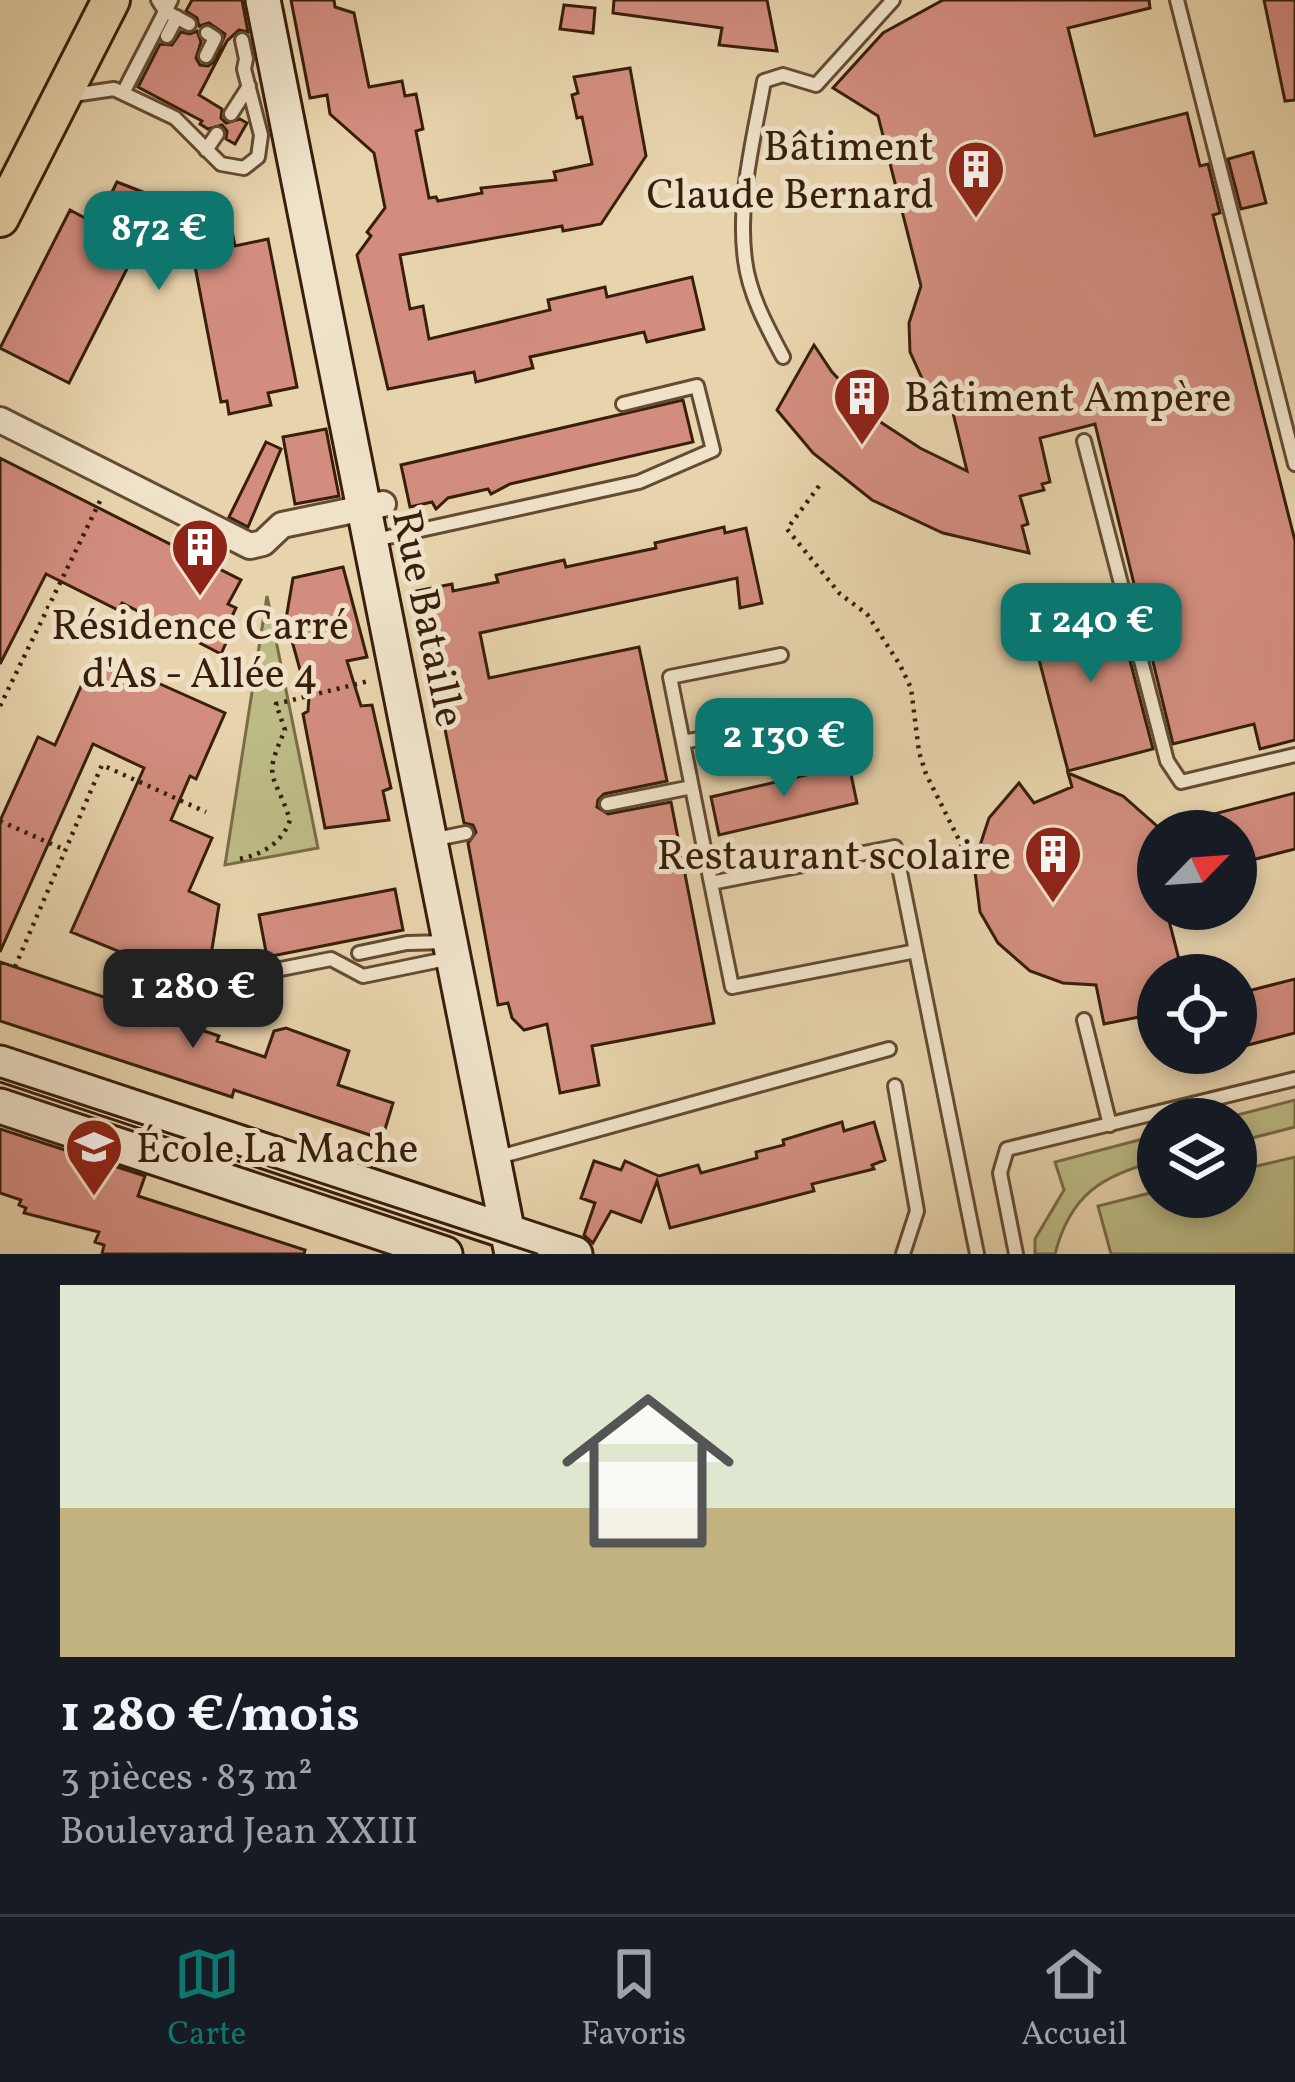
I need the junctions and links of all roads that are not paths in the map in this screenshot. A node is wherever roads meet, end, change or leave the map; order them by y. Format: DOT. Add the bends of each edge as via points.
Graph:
graph roads {
  1 [pos="111,0"];
  2 [pos="263,0"];
  3 [pos="892,0"];
  4 [pos="1177,0"];
  5 [pos="172,10"];
  6 [pos="207,33"];
  7 [pos="167,36"];
  8 [pos="254,50"];
  9 [pos="206,56"];
  10 [pos="249,86"];
  11 [pos="133,93"];
  12 [pos="60,97"];
  13 [pos="231,114"];
  14 [pos="217,134"];
  15 [pos="206,150"];
  16 [pos="0,218"];
  17 [pos="783,357"];
  18 [pos="623,404"];
  19 [pos="0,420"];
  20 [pos="1084,441"];
  21 [pos="1295,464"];
  22 [pos="371,518"];
  23 [pos="782,655"];
  24 [pos="793,721"];
  25 [pos="683,742"];
  26 [pos="1295,755"];
  27 [pos="692,787"];
  28 [pos="608,804"];
  29 [pos="466,833"];
  30 [pos="430,841"];
  31 [pos="711,883"];
  32 [pos="452,950"];
  33 [pos="916,950"];
  34 [pos="359,953"];
  35 [pos="226,980"];
  36 [pos="1084,1020"];
  37 [pos="889,1049"];
  38 [pos="0,1063"];
  39 [pos="1295,1079"];
  40 [pos="895,1086"];
  41 [pos="0,1106"];
  42 [pos="1110,1125"];
  43 [pos="492,1160"];
  44 [pos="509,1243"];
  45 [pos="445,1254"];
  46 [pos="575,1254"];
  47 [pos="903,1254"];
  48 [pos="976,1254"];
  49 [pos="1016,1254"];
  1 -- 12 [label="main road"];
  2 -- 8 [label="street, Rue Bataille"];
  3 -- 17 [label="lane" via="816,85 782,75 764,81 747,178 745,260"];
  4 -- 21 [label="lane"];
  5 -- 7 [label="lane"];
  5 -- 11 [label="lane"];
  6 -- 9 [label="lane" via="215,38"];
  8 -- 10 [label="lane" via="244,69"];
  8 -- 22 [label="street, Rue Bataille"];
  10 -- 13 [label="lane"];
  10 -- 15 [label="lane" via="262,134 258,158 233,168"];
  11 -- 12 [label="lane"];
  11 -- 15 [label="lane" via="177,114"];
  12 -- 16 [label="main road"];
  14 -- 15 [label="lane"];
  18 -- 22 [label="lane" via="697,386 712,451 639,482"];
  19 -- 22 [label="street" via="250,546 282,524"];
  20 -- 26 [label="lane" via="1167,761 1181,782"];
  22 -- 30 [label="street, Rue Bataille"];
  23 -- 25 [label="lane" via="670,677"];
  24 -- 25 [label="lane"];
  25 -- 27 [label="lane"];
  27 -- 28 [label="lane"];
  27 -- 31 [label="lane"];
  29 -- 30 [label="lane"];
  30 -- 32 [label="street, Rue Bataille"];
  31 -- 33 [label="lane" via="895,847"];
  31 -- 33 [label="lane" via="732,987"];
  32 -- 34 [label="lane" via="407,943"];
  32 -- 35 [label="lane" via="363,976 332,959"];
  32 -- 43 [label="street, Rue Bataille"];
  33 -- 48 [label="lane"];
  36 -- 42 [label="lane"];
  37 -- 43 [label="lane"];
  38 -- 44 [label="street"];
  39 -- 42 [label="lane"];
  40 -- 47 [label="lane" via="917,1211"];
  41 -- 45 [label="street"];
  42 -- 49 [label="lane" via="1007,1149 1000,1173"];
  43 -- 44 [label="street, Rue Bataille"];
  44 -- 46 [label="street"];
}
